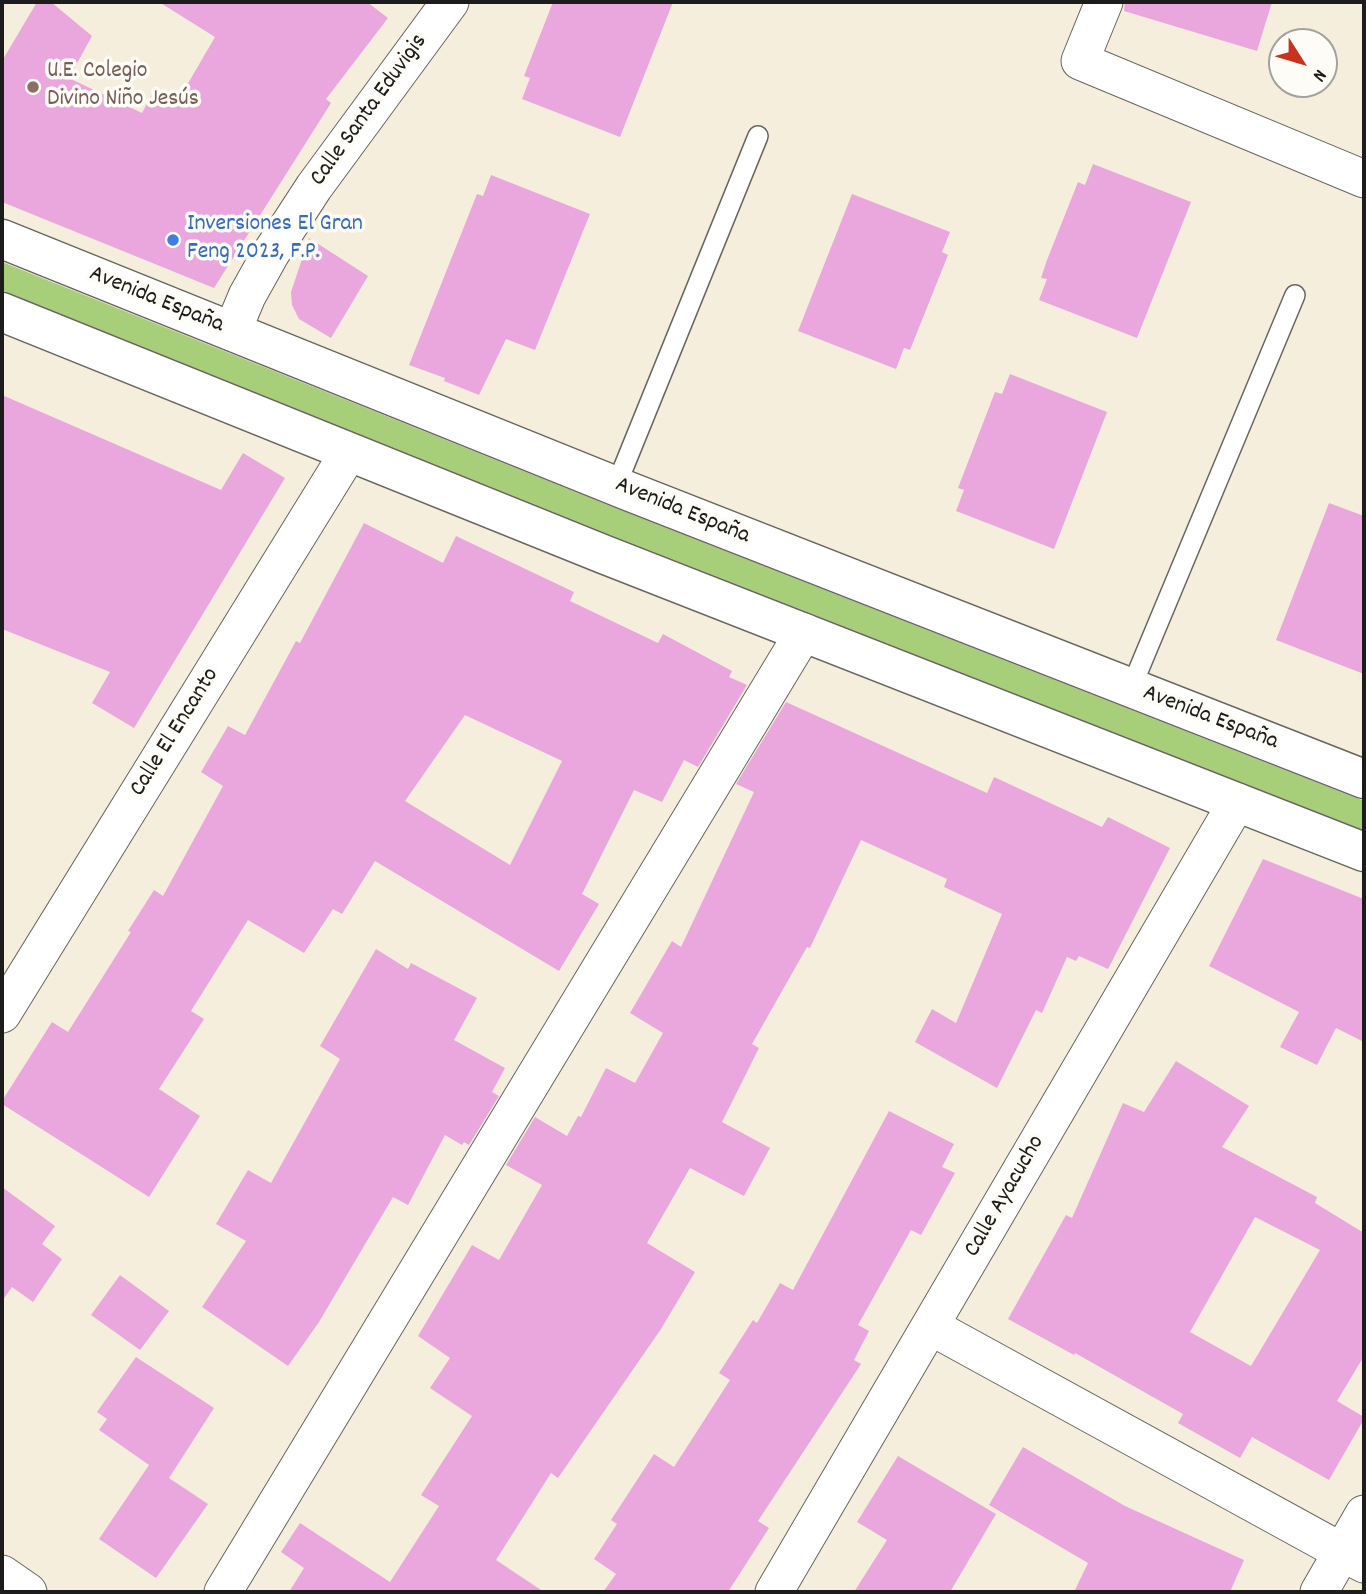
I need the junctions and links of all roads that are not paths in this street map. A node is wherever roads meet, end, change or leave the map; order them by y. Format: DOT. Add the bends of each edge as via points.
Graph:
graph roads {
  1 [pos="450,2"];
  2 [pos="1104,2"];
  3 [pos="758,136"];
  4 [pos="1364,179"];
  5 [pos="2,239"];
  6 [pos="1295,295"];
  7 [pos="2,312"];
  8 [pos="232,332"];
  9 [pos="349,452"];
  10 [pos="616,486"];
  11 [pos="804,632"];
  12 [pos="1131,688"];
  13 [pos="1364,779"];
  14 [pos="1237,802"];
  15 [pos="1364,852"];
  16 [pos="2,1014"];
  17 [pos="930,1326"];
  18 [pos="1364,1514"];
  19 [pos="1353,1558"];
  20 [pos="2,1574"];
  21 [pos="28,1592"];
  22 [pos="223,1592"];
  23 [pos="774,1592"];
  24 [pos="1319,1592"];
  1 -- 8 [label="street, Calle Santa Eduvigis" via="314,187 271,253"];
  2 -- 4 [label="street" via="1080,61"];
  3 -- 10 [label="lane"];
  5 -- 8 [label="main road, Avenida España"];
  6 -- 12 [label="lane"];
  7 -- 9 [label="main road"];
  8 -- 10 [label="main road, Avenida España"];
  9 -- 11 [label="main road"];
  9 -- 16 [label="street, Calle El Encanto"];
  10 -- 12 [label="main road, Avenida España"];
  11 -- 14 [label="main road"];
  11 -- 22 [label="street"];
  12 -- 13 [label="main road, Avenida España"];
  14 -- 15 [label="main road"];
  14 -- 17 [label="street, Calle Ayacucho"];
  17 -- 19 [label="street"];
  17 -- 23 [label="street, Calle Ayacucho"];
  18 -- 19 [label="street"];
  19 -- 24 [label="street"];
  20 -- 21 [label="street"];
}
